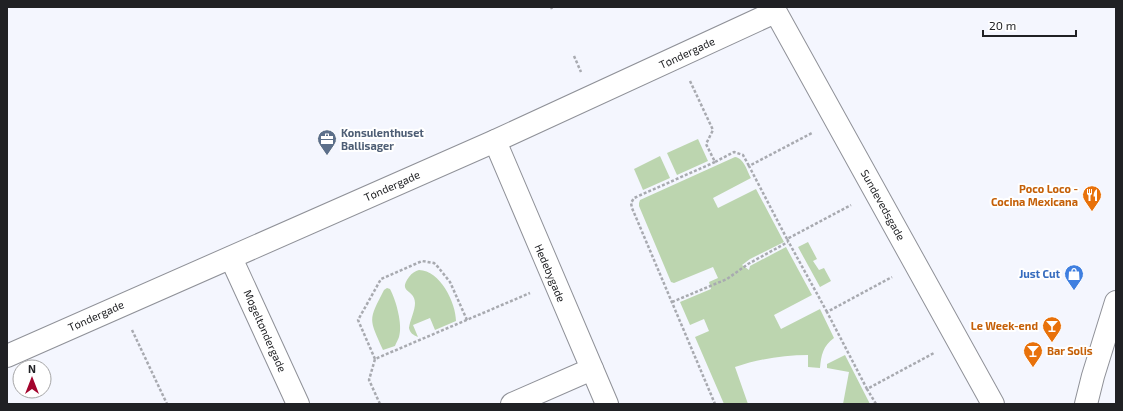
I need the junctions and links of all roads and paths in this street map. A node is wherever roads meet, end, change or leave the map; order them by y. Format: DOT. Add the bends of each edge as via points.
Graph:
graph roads {
  1 [pos="774,9"];
  2 [pos="678,57"];
  3 [pos="836,121"];
  4 [pos="495,141"];
  5 [pos="715,162"];
  6 [pos="749,166"];
  7 [pos="876,192"];
  8 [pos="788,241"];
  9 [pos="232,258"];
  10 [pos="915,264"];
  11 [pos="555,283"];
  12 [pos="672,302"];
  13 [pos="1116,302"];
  14 [pos="120,306"];
  15 [pos="827,312"];
  16 [pos="467,320"];
  17 [pos="957,340"];
  18 [pos="7,356"];
  19 [pos="375,359"];
  20 [pos="592,369"];
  21 [pos="867,389"];
  22 [pos="167,404"];
  23 [pos="298,404"];
  24 [pos="380,404"];
  25 [pos="512,404"];
  26 [pos="607,404"];
  27 [pos="715,404"];
  28 [pos="876,404"];
  29 [pos="993,404"];
  30 [pos="1086,404"];
  1 -- 2 [label="street, Tøndergade"];
  1 -- 3 [label="street, Sundevedsgade"];
  2 -- 4 [label="street, Tøndergade"];
  2 -- 5 [label="path" via="713,130 706,144"];
  3 -- 6 [label="path"];
  3 -- 7 [label="street, Sundevedsgade"];
  4 -- 9 [label="street, Tøndergade"];
  4 -- 11 [label="street, Hedebygade"];
  5 -- 6 [label="path" via="734,152 743,155"];
  5 -- 12 [label="path" via="634,198 631,203"];
  6 -- 8 [label="path"];
  7 -- 8 [label="path"];
  7 -- 10 [label="street, Sundevedsgade"];
  8 -- 12 [label="path" via="727,279"];
  8 -- 15 [label="path"];
  9 -- 14 [label="street, Tøndergade"];
  9 -- 23 [label="street, Møgeltøndergade"];
  10 -- 15 [label="path"];
  10 -- 17 [label="street, Sundevedsgade"];
  11 -- 16 [label="path"];
  11 -- 20 [label="street, Hedebygade"];
  12 -- 27 [label="path"];
  13 -- 30 [label="street"];
  14 -- 18 [label="street, Tøndergade"];
  14 -- 22 [label="path"];
  15 -- 21 [label="path"];
  16 -- 19 [label="path"];
  16 -- 19 [label="path" via="450,282 434,263 422,261 381,280 358,320"];
  17 -- 21 [label="path"];
  17 -- 29 [label="street, Sundevedsgade"];
  19 -- 24 [label="path" via="369,380"];
  20 -- 25 [label="street"];
  20 -- 26 [label="street, Hedebygade"];
  21 -- 28 [label="path"];
}
